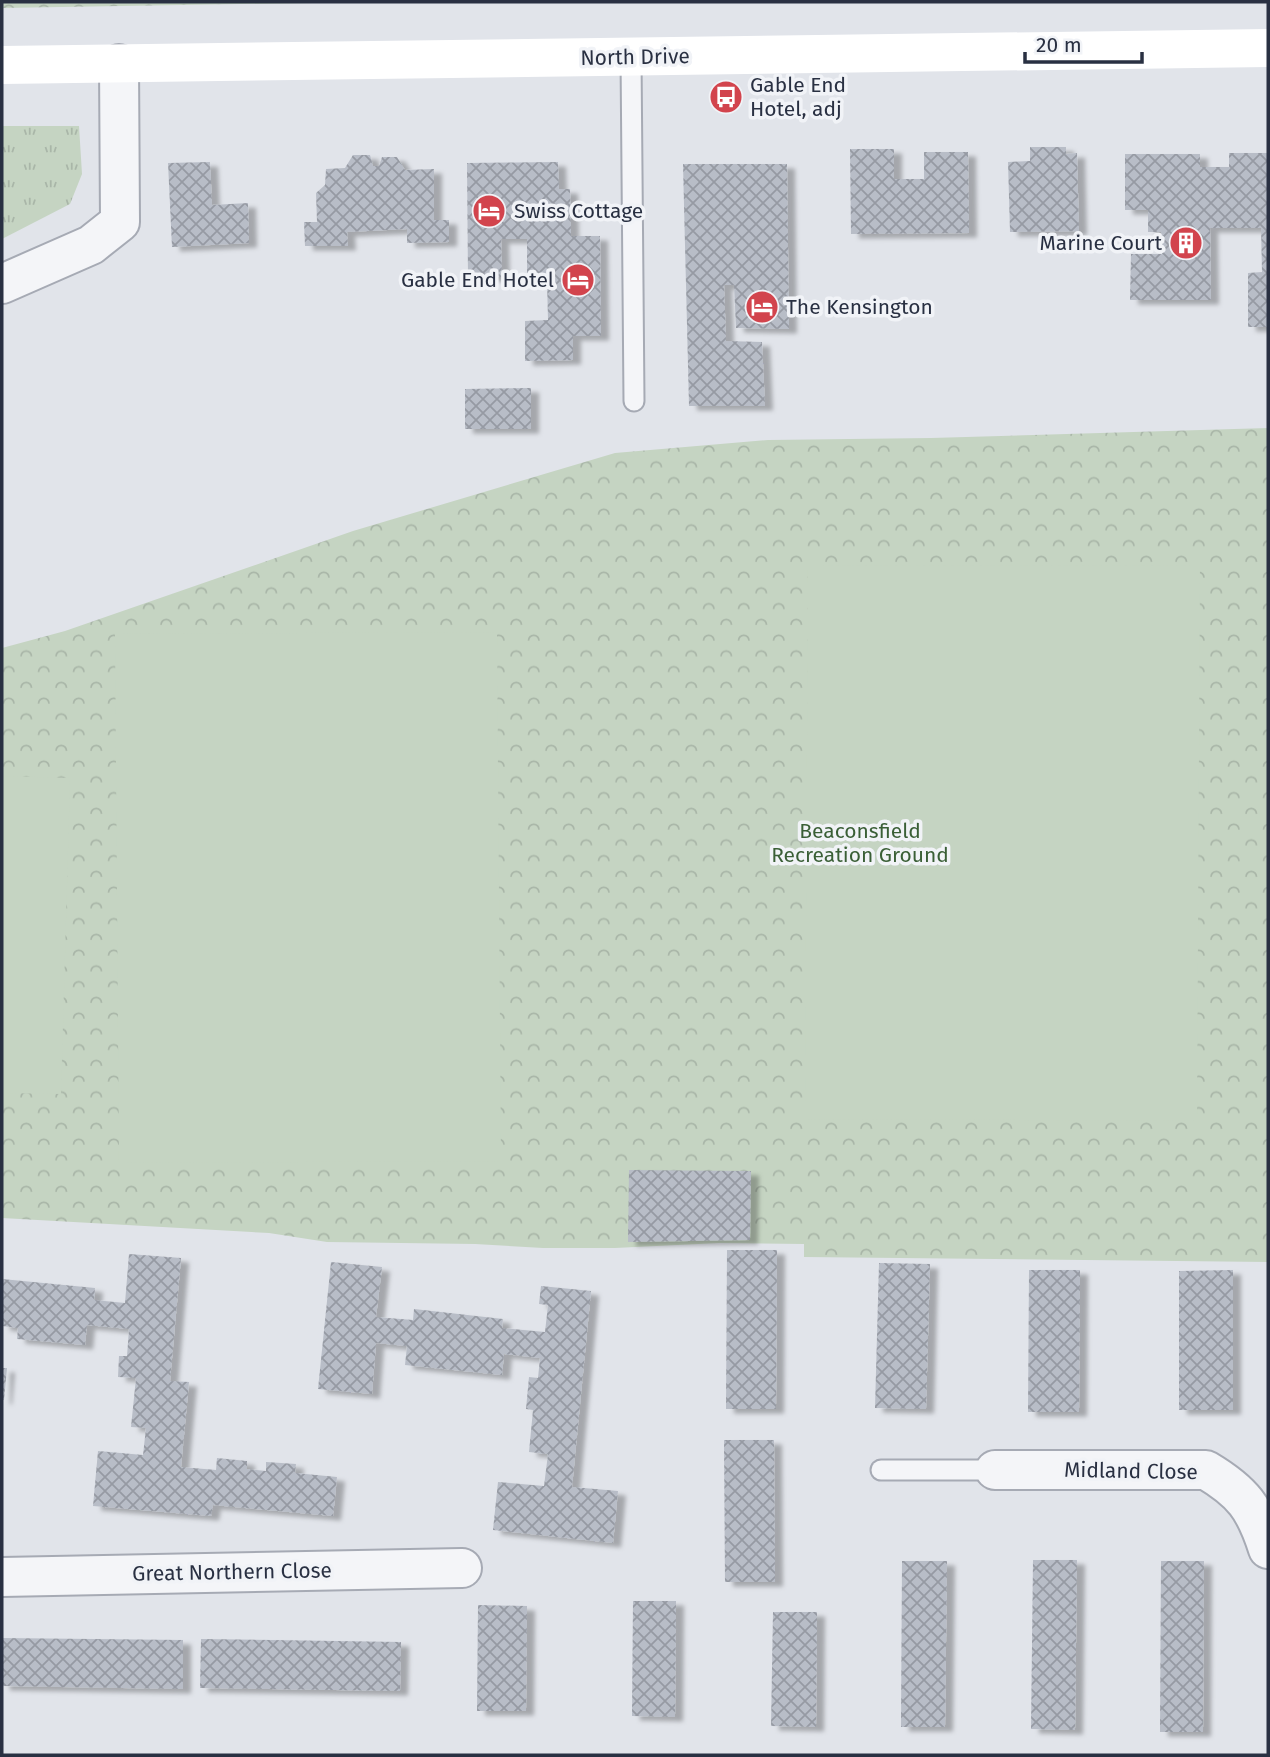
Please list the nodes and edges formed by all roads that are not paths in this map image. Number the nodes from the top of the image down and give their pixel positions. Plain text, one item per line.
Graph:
1 (1268, 48) edge
2 (631, 57) junction
3 (119, 64) junction
4 (2, 65) edge
5 (2, 284) edge
6 (634, 401) dead end
7 (881, 1470) dead end
8 (995, 1470) joint
9 (1268, 1549) edge
10 (462, 1568) dead end
11 (2, 1577) edge

1 - 2 street, North Drive
2 - 3 street, North Drive
2 - 6 lane
3 - 4 street, North Drive
3 - 5 street
7 - 8 lane
8 - 9 street, Midland Close
10 - 11 street, Great Northern Close

